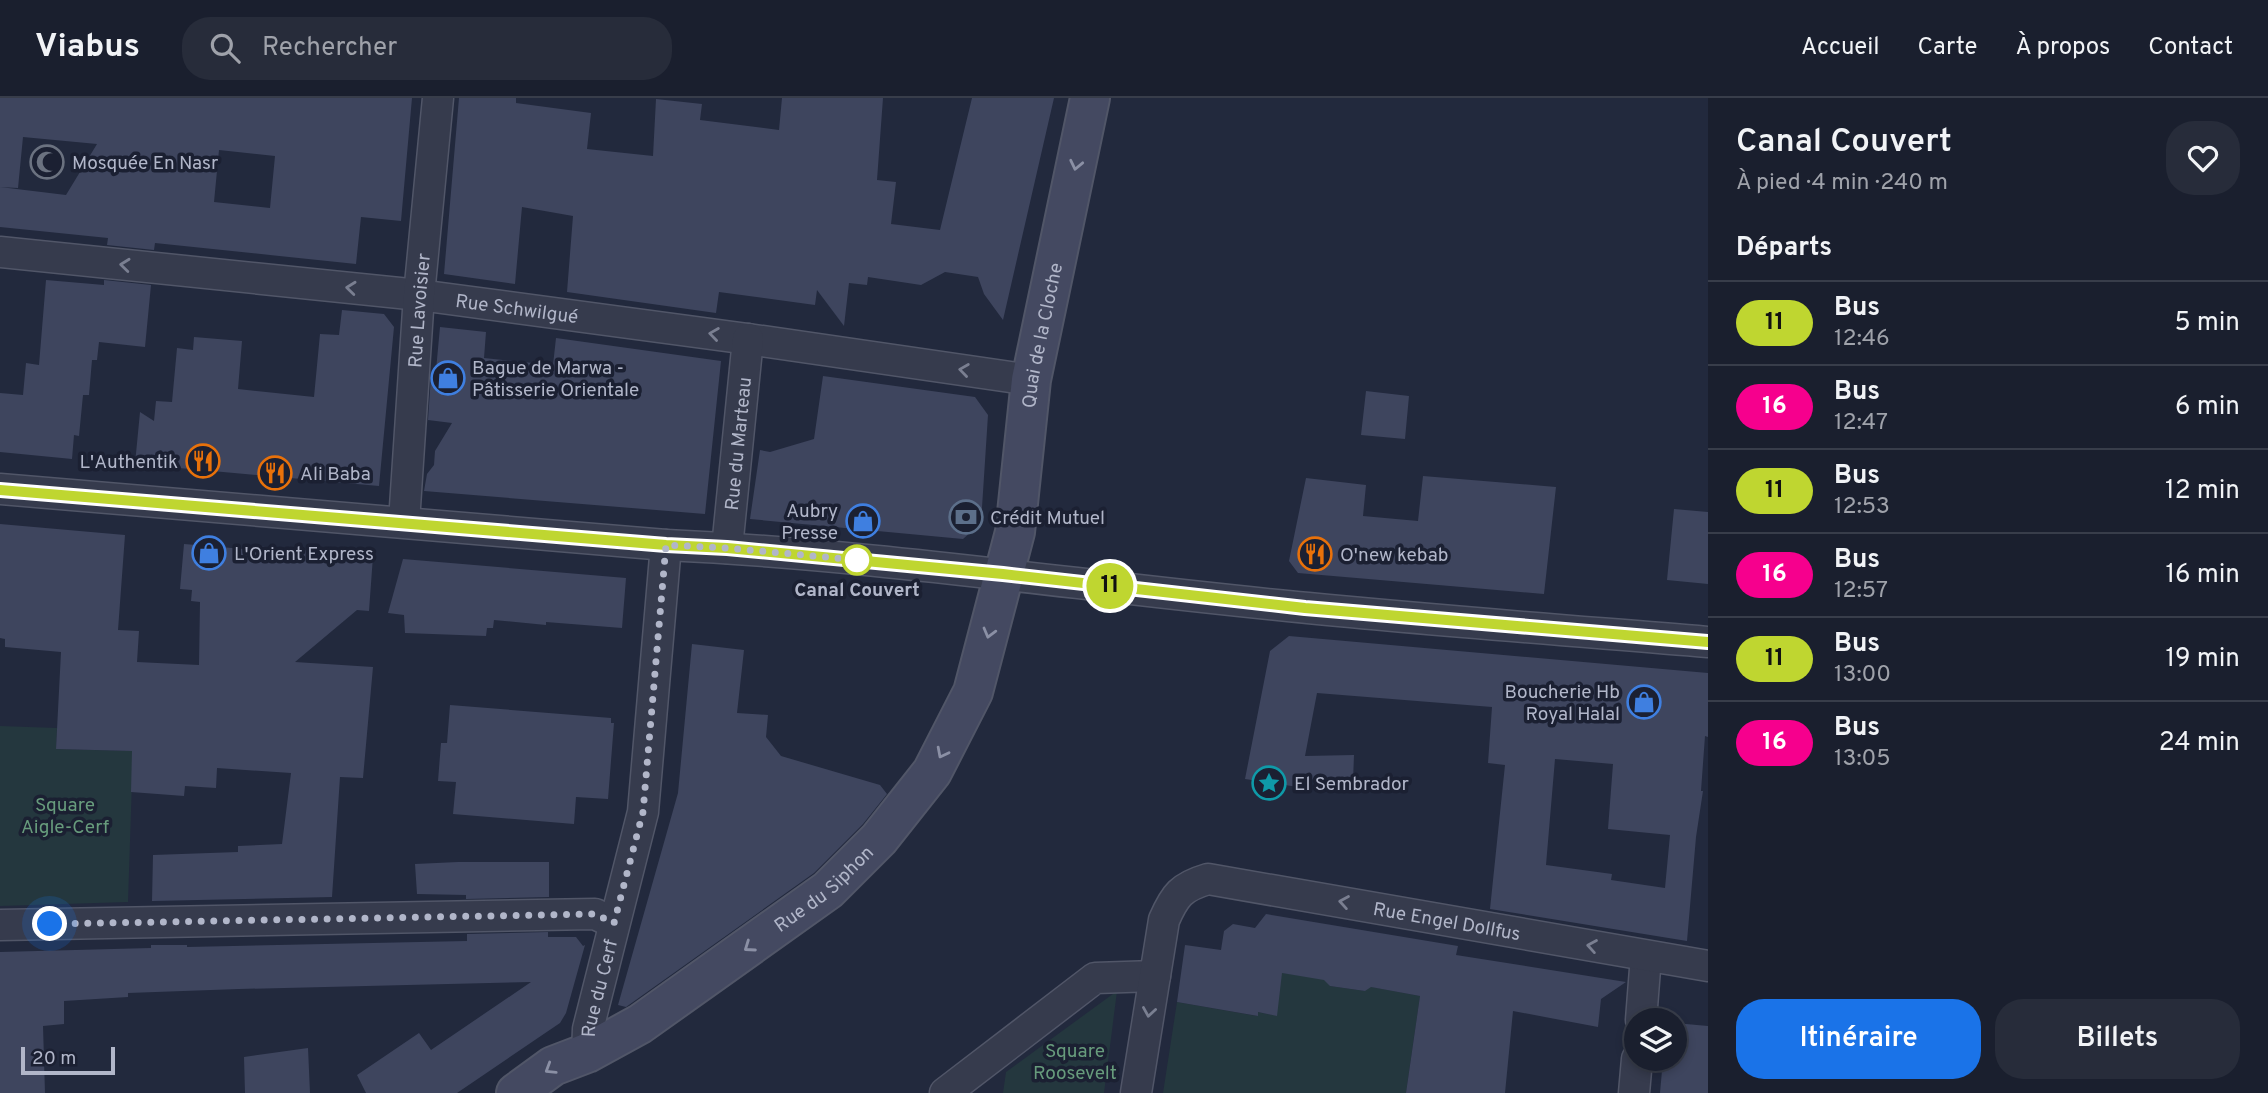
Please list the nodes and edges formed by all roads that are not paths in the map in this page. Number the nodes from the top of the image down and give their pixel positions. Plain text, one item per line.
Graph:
1 (438, 98) edge
2 (1090, 98) edge
3 (0, 252) edge
4 (419, 295) junction
5 (748, 339) junction
6 (1031, 380) junction
7 (0, 489) edge
8 (404, 522) junction
9 (666, 545) junction
10 (727, 548) junction
11 (1019, 576) junction
12 (1708, 642) edge
13 (614, 923) junction
14 (0, 925) edge
15 (1646, 956) junction
16 (1708, 966) edge
17 (1155, 976) junction
18 (1641, 1008) edge
19 (587, 1053) junction
20 (1636, 1071) edge
21 (516, 1093) edge
22 (945, 1093) edge
23 (1136, 1093) edge
24 (1634, 1093) edge

1 - 4 street, Rue Lavoisier
2 -> 6 street, Quai de la Cloche
4 -> 3 street, Rue Schwilgué
5 -> 4 street, Rue Schwilgué
4 - 8 street, Rue Lavoisier
6 -> 5 street, Rue Schwilgué
5 - 10 street, Rue du Marteau
6 - 11 street, Quai de la Cloche
7 - 8 street
8 - 9 street
9 - 10 street
9 - 13 street, Rue du Cerf
10 - 11 street
11 - 12 street
11 -> 19 street, Rue du Siphon
13 - 14 street, Rue du Cerf
13 - 19 street, Rue du Cerf
15 - 16 street, Rue Engel Dollfus
15 -> 17 street, Rue Engel Dollfus
15 - 18 street
17 - 22 street
17 -> 23 street
19 -> 21 street, Rue du Siphon
20 - 24 street

